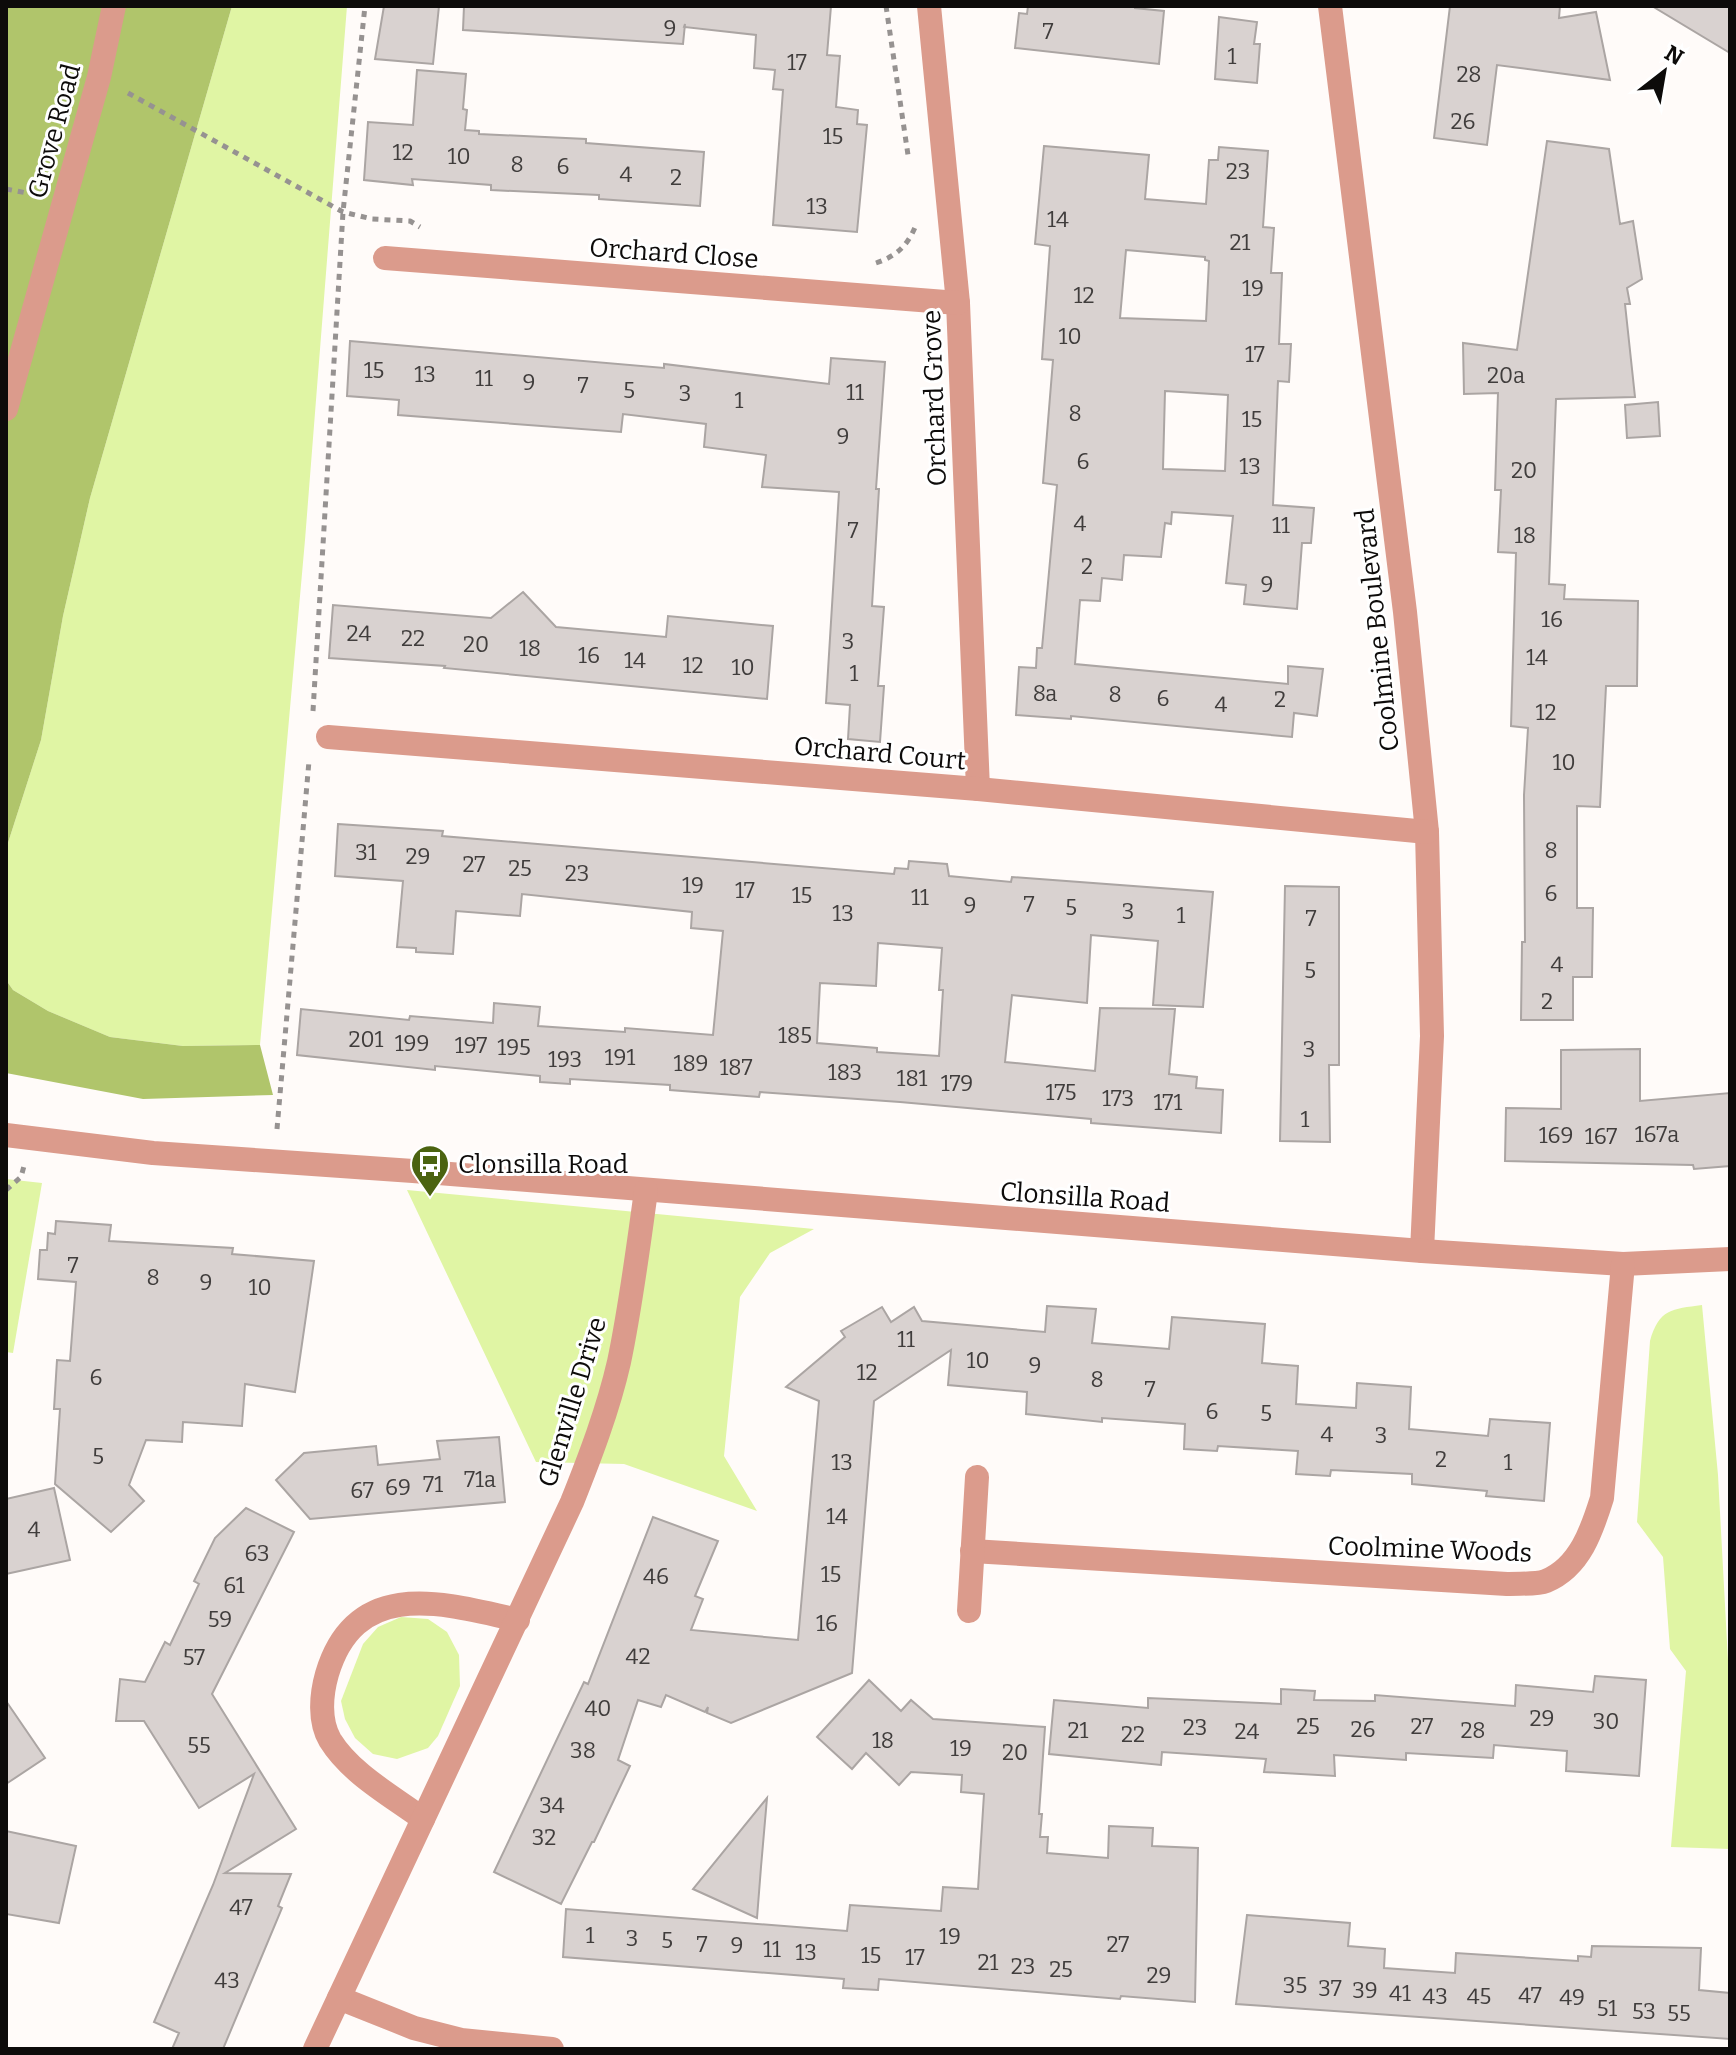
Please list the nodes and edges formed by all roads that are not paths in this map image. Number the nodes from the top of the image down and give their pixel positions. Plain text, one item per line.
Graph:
1 (114, 6) edge
2 (929, 6) edge
3 (1330, 6) edge
4 (385, 258) dead end
5 (958, 303) junction
6 (6, 409) edge
7 (317, 736) road end
8 (978, 789) junction
9 (1427, 832) junction
10 (6, 1135) edge
11 (646, 1191) junction
12 (1422, 1251) junction
13 (1730, 1259) edge
14 (1623, 1264) junction
15 (977, 1477) dead end
16 (972, 1551) junction
17 (969, 1611) dead end
18 (518, 1620) junction
19 (423, 1819) junction
20 (339, 1998) junction
21 (315, 2049) edge
22 (552, 2049) edge

1 - 6 street, Grove Road
2 - 5 street, Orchard Grove
3 - 9 street, Coolmine Boulevard
4 - 5 street, Orchard Close
5 - 8 street, Orchard Grove
7 - 8 street, Orchard Court
8 - 9 street, Orchard Court
9 - 12 street, Coolmine Boulevard
10 - 11 street, Clonsilla Road
11 - 12 street, Clonsilla Road
11 - 18 street, Glenville Drive
12 - 14 street, Clonsilla Road
13 - 14 street, Clonsilla Road
14 - 16 street, Coolmine Woods
15 - 16 street
16 - 17 street
18 - 19 street, Glenville Drive
18 - 19 street
19 - 20 street, Glenville Drive
20 - 21 street, Glenville Drive
20 - 22 street

